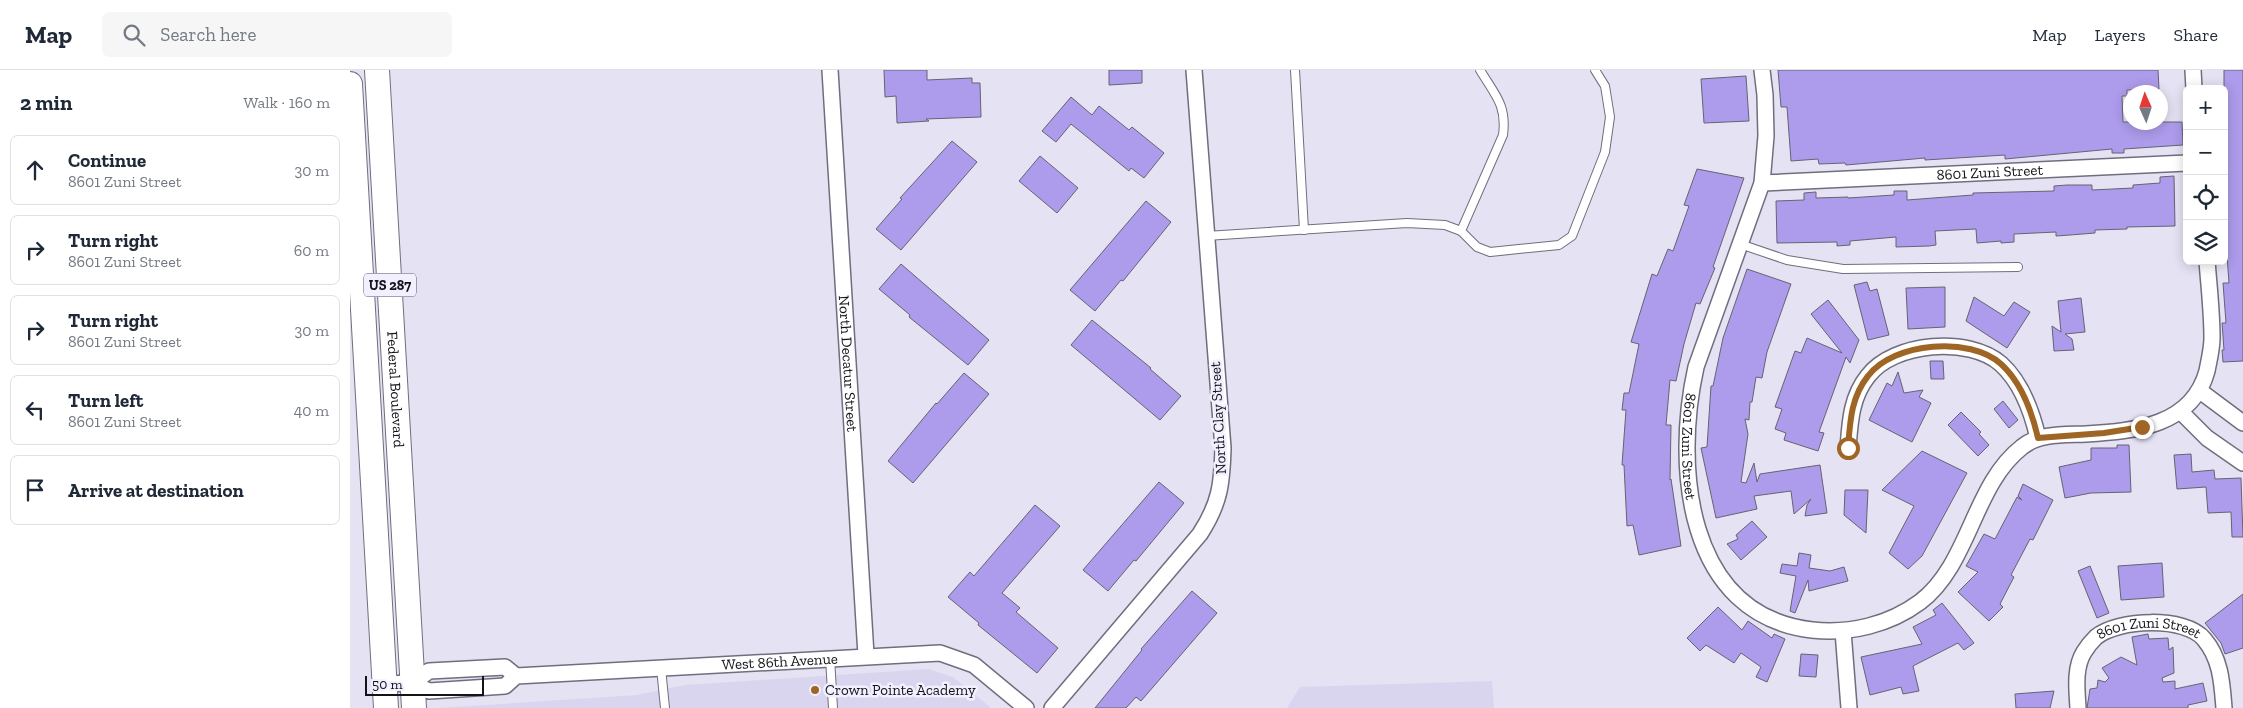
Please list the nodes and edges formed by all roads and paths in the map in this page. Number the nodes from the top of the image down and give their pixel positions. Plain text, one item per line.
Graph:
1 (377, 70) edge
2 (830, 70) edge
3 (1194, 70) edge
4 (1295, 70) edge
5 (1480, 70) edge
6 (1595, 70) edge
7 (1762, 70) edge
8 (2193, 70) edge
9 (350, 84) edge
10 (2194, 85) edge
11 (2183, 163) edge
12 (1762, 183) junction
13 (1304, 230) junction
14 (1461, 231) junction
15 (1206, 236) junction
16 (1740, 244) junction
17 (2207, 265) edge
18 (2018, 267) dead end
19 (2200, 391) junction
20 (2181, 412) junction
21 (2243, 423) edge
22 (2038, 438) junction
23 (1848, 448) dead end
24 (2243, 463) edge
25 (1843, 631) junction
26 (866, 656) junction
27 (830, 658) junction
28 (661, 668) junction
29 (412, 683) junction
30 (384, 684) junction
31 (386, 708) edge
32 (414, 708) edge
33 (665, 708) edge
34 (833, 708) edge
35 (1026, 708) edge
36 (1052, 708) edge
37 (1849, 708) edge
38 (2078, 708) edge
39 (2224, 708) edge

1 - 29 main road, Federal Boulevard / US 287
2 - 26 street, North Decatur Street
3 - 15 street, North Clay Street
4 - 13 lane
5 - 14 lane
6 - 14 lane
7 - 12 street, 8601 Zuni Street
8 - 10 street
9 - 30 main road, Federal Boulevard / US 287
11 - 12 street, 8601 Zuni Street
12 - 16 street, 8601 Zuni Street
13 - 14 lane
13 - 15 lane
15 - 36 street, North Clay Street
16 - 18 lane
16 - 25 street, 8601 Zuni Street
17 - 19 street, 8601 Zuni Street
19 - 20 street, 8601 Zuni Street
19 - 21 street
20 - 22 street, 8601 Zuni Street
20 - 24 street
22 - 23 street
22 - 25 street, 8601 Zuni Street
25 - 37 street
26 - 27 street, West 86th Avenue
26 - 35 street, West 86th Avenue
27 - 28 street, West 86th Avenue
27 - 34 lane
28 - 29 street, West 86th Avenue
28 - 33 lane
29 - 30 street, West 86th Avenue
29 - 32 main road, Federal Boulevard / US 287
30 - 31 main road, Federal Boulevard / US 287
38 - 39 street, 8601 Zuni Street

